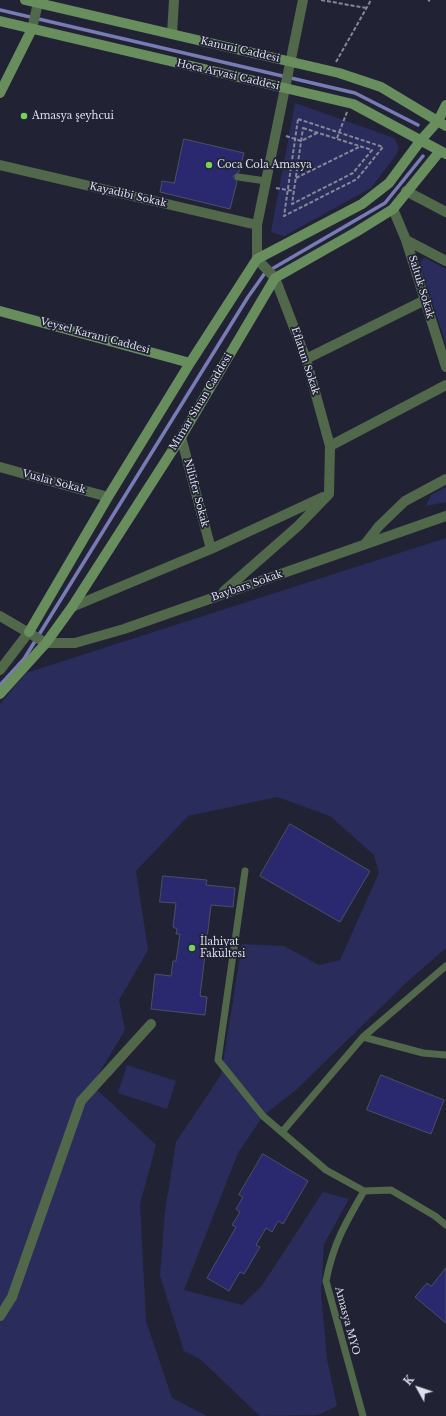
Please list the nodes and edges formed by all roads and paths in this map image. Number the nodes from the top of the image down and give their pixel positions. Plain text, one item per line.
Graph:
1 (25, 0) edge
2 (174, 0) edge
3 (303, 0) edge
4 (321, 0) edge
5 (371, 0) edge
6 (38, 2) edge
7 (366, 8) junction
8 (0, 21) edge
9 (32, 29) junction
10 (172, 34) junction
11 (290, 62) junction
12 (330, 71) junction
13 (285, 88) junction
14 (0, 93) edge
15 (350, 104) junction
16 (446, 106) edge
17 (442, 123) edge
18 (318, 132) junction
19 (339, 132) junction
20 (276, 133) junction
21 (337, 138) junction
22 (295, 139) junction
23 (421, 140) junction
24 (301, 141) junction
25 (361, 146) junction
26 (443, 152) edge
27 (0, 165) edge
28 (238, 177) dead end
29 (296, 178) junction
30 (265, 184) junction
31 (288, 190) junction
32 (294, 191) junction
33 (406, 191) junction
34 (393, 208) junction
35 (446, 212) edge
36 (257, 225) junction
37 (406, 240) junction
38 (257, 258) junction
39 (446, 262) edge
40 (275, 278) junction
41 (425, 300) junction
42 (0, 310) edge
43 (306, 359) junction
44 (190, 363) junction
45 (446, 367) edge
46 (446, 385) edge
47 (181, 436) junction
48 (330, 446) junction
49 (0, 468) edge
50 (446, 479) edge
51 (329, 494) junction
52 (108, 497) junction
53 (446, 516) edge
54 (365, 544) junction
55 (211, 549) junction
56 (219, 596) junction
57 (72, 607) junction
58 (0, 616) edge
59 (29, 632) junction
60 (46, 643) junction
61 (0, 670) edge
62 (0, 694) edge
63 (245, 871) dead end
64 (446, 966) edge
65 (151, 1024) dead end
66 (363, 1037) junction
67 (446, 1055) edge
68 (282, 1132) junction
69 (364, 1191) junction
70 (446, 1226) edge
71 (0, 1316) edge
72 (363, 1416) edge

1 - 6 street, Kanuni Caddesi
2 - 10 street
3 - 11 street
4 - 7 path
5 - 7 path
6 - 9 street
6 - 10 street, Kanuni Caddesi
7 - 12 path
8 - 9 street, Hoca Arvasi Caddesi
9 - 13 street, Hoca Arvasi Caddesi
9 - 14 street
10 - 11 street, Kanuni Caddesi
11 - 12 street, Kanuni Caddesi
11 - 13 street
12 - 17 street, Kanuni Caddesi
13 - 15 street, Hoca Arvasi Caddesi
13 - 20 street
15 - 19 path
15 - 23 street, Hoca Arvasi Caddesi
16 - 17 street
17 - 23 street
18 - 21 path
18 - 24 path
18 - 24 path
19 - 21 path
19 - 22 path
19 - 31 path
20 - 22 path
20 - 30 street
21 - 25 path
22 - 24 path
22 - 31 path
23 - 26 street, Hoca Arvasi Caddesi
23 - 38 street
24 - 29 path
25 - 29 path
25 - 32 path
26 - 33 street, Mimar Sinan Caddesi
27 - 36 street, Kayadibi Sokak
28 - 30 lane
29 - 32 path
30 - 31 path
30 - 36 street
31 - 32 path
33 - 34 street, Mimar Sinan Caddesi
33 - 35 street
34 - 37 street, Saltuk Sokak
34 - 40 street, Mimar Sinan Caddesi
36 - 38 street
37 - 39 street
37 - 41 street, Saltuk Sokak
38 - 40 street
38 - 44 street
40 - 43 street, Eflatun Sokak
40 - 47 street, Mimar Sinan Caddesi
41 - 43 street
41 - 45 street, Saltuk Sokak
42 - 44 street, Veysel Karani Caddesi
43 - 48 street, Eflatun Sokak
44 - 52 street
46 - 48 street
47 - 55 street, Nilüfer Sokak
47 - 57 street, Mimar Sinan Caddesi
48 - 51 street, Eflatun Sokak
49 - 52 street, Vuslat Sokak
50 - 54 street
51 - 55 street
51 - 56 street
52 - 59 street
53 - 54 street, Baybars Sokak
54 - 56 street, Baybars Sokak
55 - 57 street
56 - 60 street, Baybars Sokak
57 - 60 street, Mimar Sinan Caddesi
58 - 59 street
59 - 60 street
59 - 61 street
60 - 62 street, Mimar Sinan Caddesi
63 - 68 lane
64 - 66 lane
65 - 71 street
66 - 67 lane
66 - 68 lane
68 - 69 lane
69 - 70 lane
69 - 72 lane, Amasya MYO

